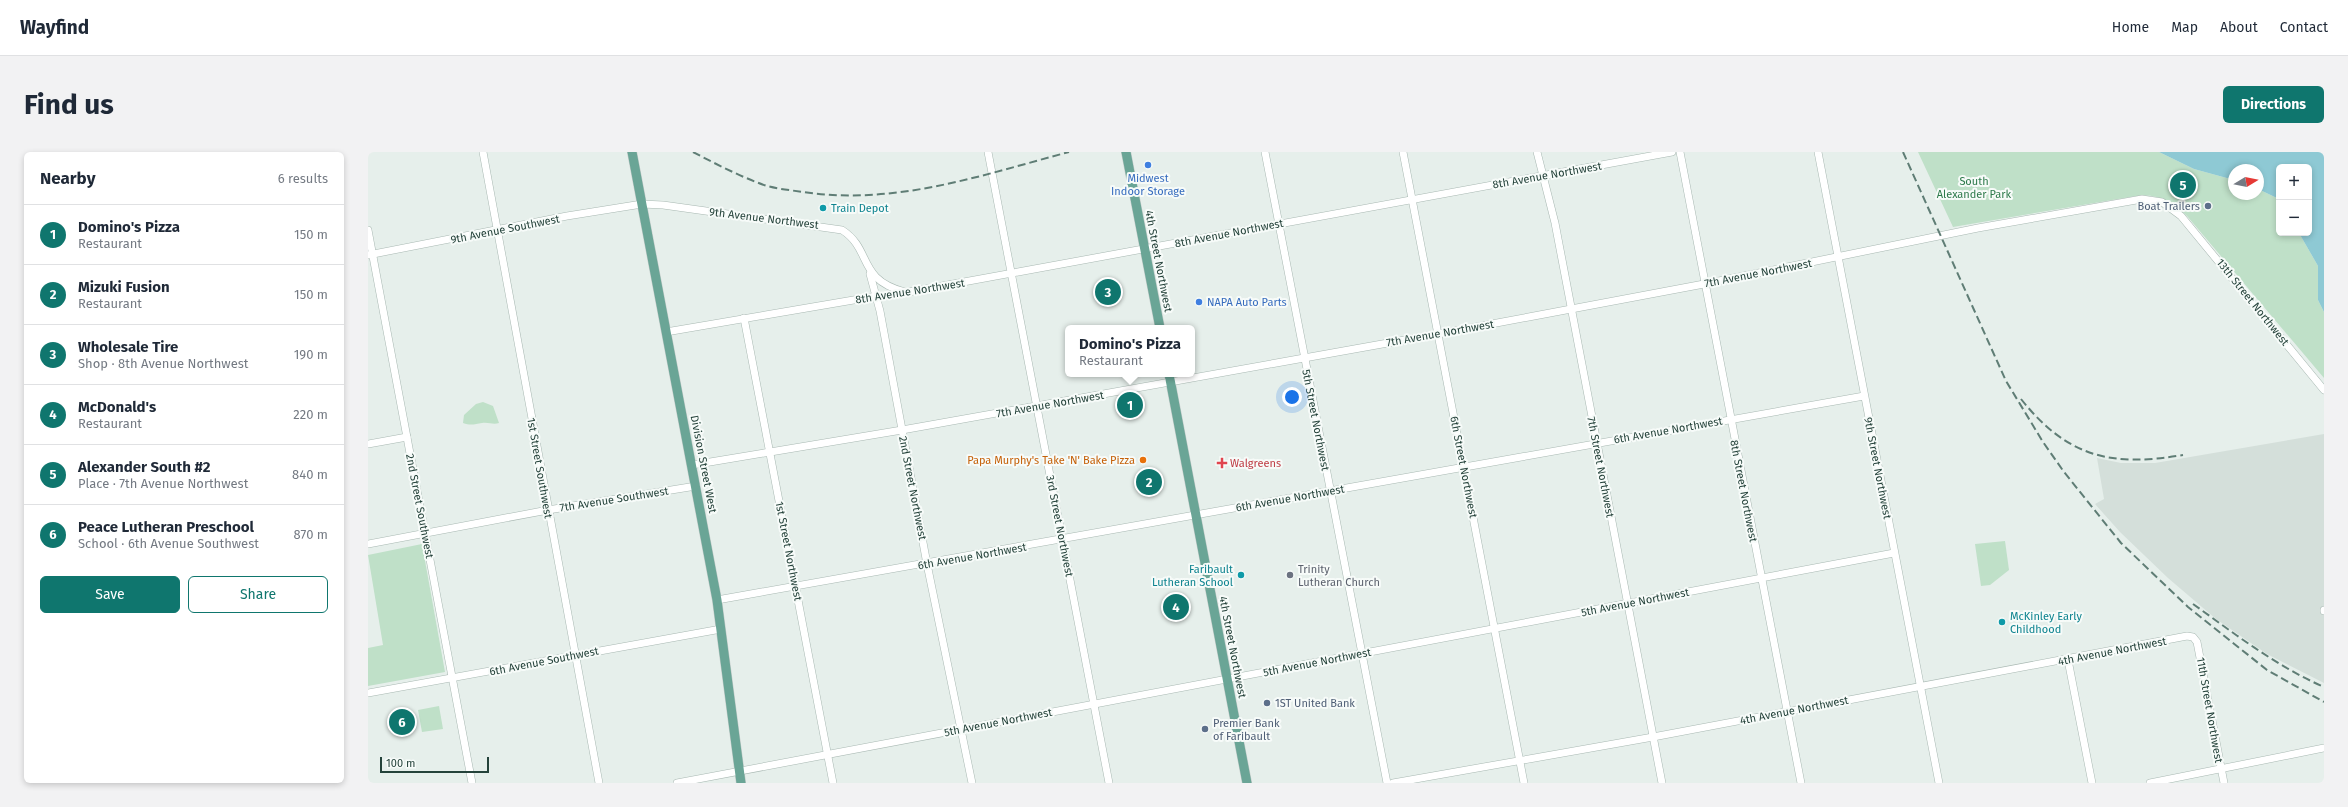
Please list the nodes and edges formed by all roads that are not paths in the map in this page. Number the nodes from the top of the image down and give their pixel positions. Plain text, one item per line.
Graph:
1 (483, 152) edge
2 (632, 152) edge
3 (988, 152) edge
4 (1126, 152) edge
5 (1265, 152) edge
6 (1403, 152) edge
7 (1537, 152) edge
8 (1672, 152) edge
9 (1680, 152) edge
10 (1818, 152) edge
11 (1543, 175) junction
12 (1413, 199) junction
13 (642, 204) junction
14 (2181, 216) joint
15 (1278, 224) junction
16 (368, 230) edge
17 (496, 231) junction
18 (1145, 249) junction
19 (370, 254) edge
20 (1837, 257) junction
21 (866, 264) junction
22 (1012, 273) junction
23 (1704, 284) junction
24 (907, 292) junction
25 (877, 296) junction
26 (1571, 309) junction
27 (744, 318) junction
28 (1159, 325) edge
29 (666, 332) junction
30 (1438, 334) junction
31 (1304, 358) junction
32 (1195, 374) edge
33 (1170, 378) edge
34 (2324, 390) edge
35 (1864, 396) junction
36 (1037, 406) junction
37 (1730, 419) junction
38 (902, 430) junction
39 (407, 437) junction
40 (1596, 443) junction
41 (368, 444) edge
42 (769, 452) junction
43 (692, 465) junction
44 (1464, 466) junction
45 (696, 486) junction
46 (1330, 491) junction
47 (548, 510) junction
48 (1196, 515) junction
49 (425, 534) junction
50 (1063, 539) junction
51 (368, 544) edge
52 (1894, 553) junction
53 (928, 564) junction
54 (1761, 578) junction
55 (796, 585) junction
56 (717, 600) junction
57 (1627, 604) junction
58 (1494, 628) junction
59 (721, 629) junction
60 (2194, 637) joint
61 (1361, 653) junction
62 (575, 655) junction
63 (2068, 660) junction
64 (1227, 678) junction
65 (451, 679) junction
66 (1920, 687) junction
67 (368, 693) edge
68 (1094, 704) junction
69 (1787, 712) junction
70 (962, 729) junction
71 (1653, 737) junction
72 (2324, 748) edge
73 (828, 755) junction
74 (1520, 760) junction
75 (2221, 770) junction
76 (739, 771) junction
77 (472, 783) edge
78 (599, 783) edge
79 (677, 783) edge
80 (740, 783) edge
81 (833, 783) edge
82 (972, 783) edge
83 (1109, 783) edge
84 (1247, 783) edge
85 (1387, 783) edge
86 (1393, 783) edge
87 (1524, 783) edge
88 (1662, 783) edge
89 (1801, 783) edge
90 (1939, 783) edge
91 (2092, 783) edge
92 (2150, 783) edge
93 (2224, 783) edge

1 - 17 street, 1st Street Southwest
2 - 13 main road, Division Street West
3 - 22 street, 3rd Street Northwest
4 - 18 main road, 4th Street Northwest
5 - 15 street, 5th Street Northwest
6 - 12 street, 6th Street Northwest
7 - 11 street, 7th Street Northwest
8 - 11 street, 8th Avenue Northwest
9 - 23 street, 8th Street Northwest
10 - 20 street, 9th Street Northwest
11 - 12 street, 8th Avenue Northwest
11 - 26 street, 7th Street Northwest
12 - 15 street, 8th Avenue Northwest
12 - 30 street, 6th Street Northwest
13 - 17 street, 9th Avenue Southwest
13 - 21 street, 9th Avenue Northwest
13 - 29 main road, Division Street West
14 - 20 street, 7th Avenue Northwest
14 - 34 street, 13th Street Northwest
15 - 18 street, 8th Avenue Northwest
15 - 31 street, 5th Street Northwest
16 - 19 street, 2nd Street Southwest
17 - 19 street, 9th Avenue Southwest
17 - 47 street, 1st Street Southwest
18 - 22 street, 8th Avenue Northwest
18 - 28 main road, 4th Street Northwest
19 - 39 street, 2nd Street Southwest
20 - 23 street, 7th Avenue Northwest
20 - 35 street, 9th Street Northwest
21 - 24 street
21 - 25 street, 2nd Street Northwest
22 - 24 street, 8th Avenue Northwest
22 - 36 street, 3rd Street Northwest
23 - 26 street, 7th Avenue Northwest
23 - 37 street, 8th Street Northwest
24 - 25 street, 8th Avenue Northwest
25 - 27 street, 8th Avenue Northwest
25 - 38 street, 2nd Street Northwest
26 - 30 street, 7th Avenue Northwest
26 - 40 street, 7th Street Northwest
27 - 29 street, 8th Avenue Northwest
27 - 42 street, 1st Street Northwest
29 - 43 main road, Division Street West
30 - 31 street, 7th Avenue Northwest
30 - 44 street, 6th Street Northwest
31 - 32 street, 7th Avenue Northwest
31 - 46 street, 5th Street Northwest
33 - 36 street, 7th Avenue Northwest
33 - 48 main road, 4th Street Northwest
35 - 37 street, 6th Avenue Northwest
35 - 52 street, 9th Street Northwest
36 - 38 street, 7th Avenue Northwest
36 - 50 street, 3rd Street Northwest
37 - 40 street, 6th Avenue Northwest
37 - 54 street, 8th Street Northwest
38 - 42 street, 7th Avenue Northwest
38 - 53 street, 2nd Street Northwest
39 - 41 street
39 - 49 street, 2nd Street Southwest
40 - 44 street, 6th Avenue Northwest
40 - 57 street, 7th Street Northwest
42 - 43 street, 7th Avenue Northwest
42 - 55 street, 1st Street Northwest
43 - 45 main road, Division Street West
44 - 46 street, 6th Avenue Northwest
44 - 58 street, 6th Street Northwest
45 - 47 street, 7th Avenue Southwest
45 - 56 main road, Division Street West
46 - 48 street, 6th Avenue Northwest
46 - 61 street, 5th Street Northwest
47 - 49 street, 7th Avenue Southwest
47 - 62 street, 1st Street Southwest
48 - 50 street, 6th Avenue Northwest
48 - 64 main road, 4th Street Northwest
49 - 51 street, 7th Avenue Southwest
49 - 65 street, 2nd Street Southwest
50 - 53 street, 6th Avenue Northwest
50 - 68 street, 3rd Street Northwest
52 - 54 street, 5th Avenue Northwest
52 - 66 street, 9th Street Northwest
53 - 55 street, 6th Avenue Northwest
53 - 70 street, 2nd Street Northwest
54 - 57 street, 5th Avenue Northwest
54 - 69 street, 8th Street Northwest
55 - 56 street, 6th Avenue Northwest
55 - 73 street, 1st Street Northwest
56 - 59 main road, Division Street West
57 - 58 street, 5th Avenue Northwest
57 - 71 street, 7th Street Northwest
58 - 61 street, 5th Avenue Northwest
58 - 74 street, 6th Street Northwest
59 - 62 street, 6th Avenue Southwest
59 - 76 main road, Division Street West
60 - 63 street, 4th Avenue Northwest
60 - 75 street, 11th Street Northwest
61 - 64 street, 5th Avenue Northwest
61 - 85 street, 5th Street Northwest
62 - 65 street, 6th Avenue Southwest
62 - 78 street, 1st Street Southwest
63 - 66 street, 4th Avenue Northwest
63 - 91 street
64 - 68 street, 5th Avenue Northwest
64 - 84 main road, 4th Street Northwest
65 - 67 street, 6th Avenue Southwest
65 - 77 street, 2nd Street Southwest
66 - 69 street, 4th Avenue Northwest
66 - 90 street, 9th Street Northwest
68 - 70 street, 5th Avenue Northwest
68 - 83 street, 3rd Street Northwest
69 - 71 street, 4th Avenue Northwest
69 - 89 street, 8th Street Northwest
70 - 73 street, 5th Avenue Northwest
70 - 82 street, 2nd Street Northwest
71 - 74 street, 4th Avenue Northwest
71 - 88 street, 7th Street Northwest
72 - 75 street
73 - 76 street, 5th Avenue Northwest
73 - 81 street, 1st Street Northwest
74 - 86 street, 4th Avenue Northwest
74 - 87 street, 6th Street Northwest
75 - 92 street
75 - 93 street, 11th Street Northwest
76 - 79 street, 5th Avenue Northwest
76 - 80 main road, Division Street West

